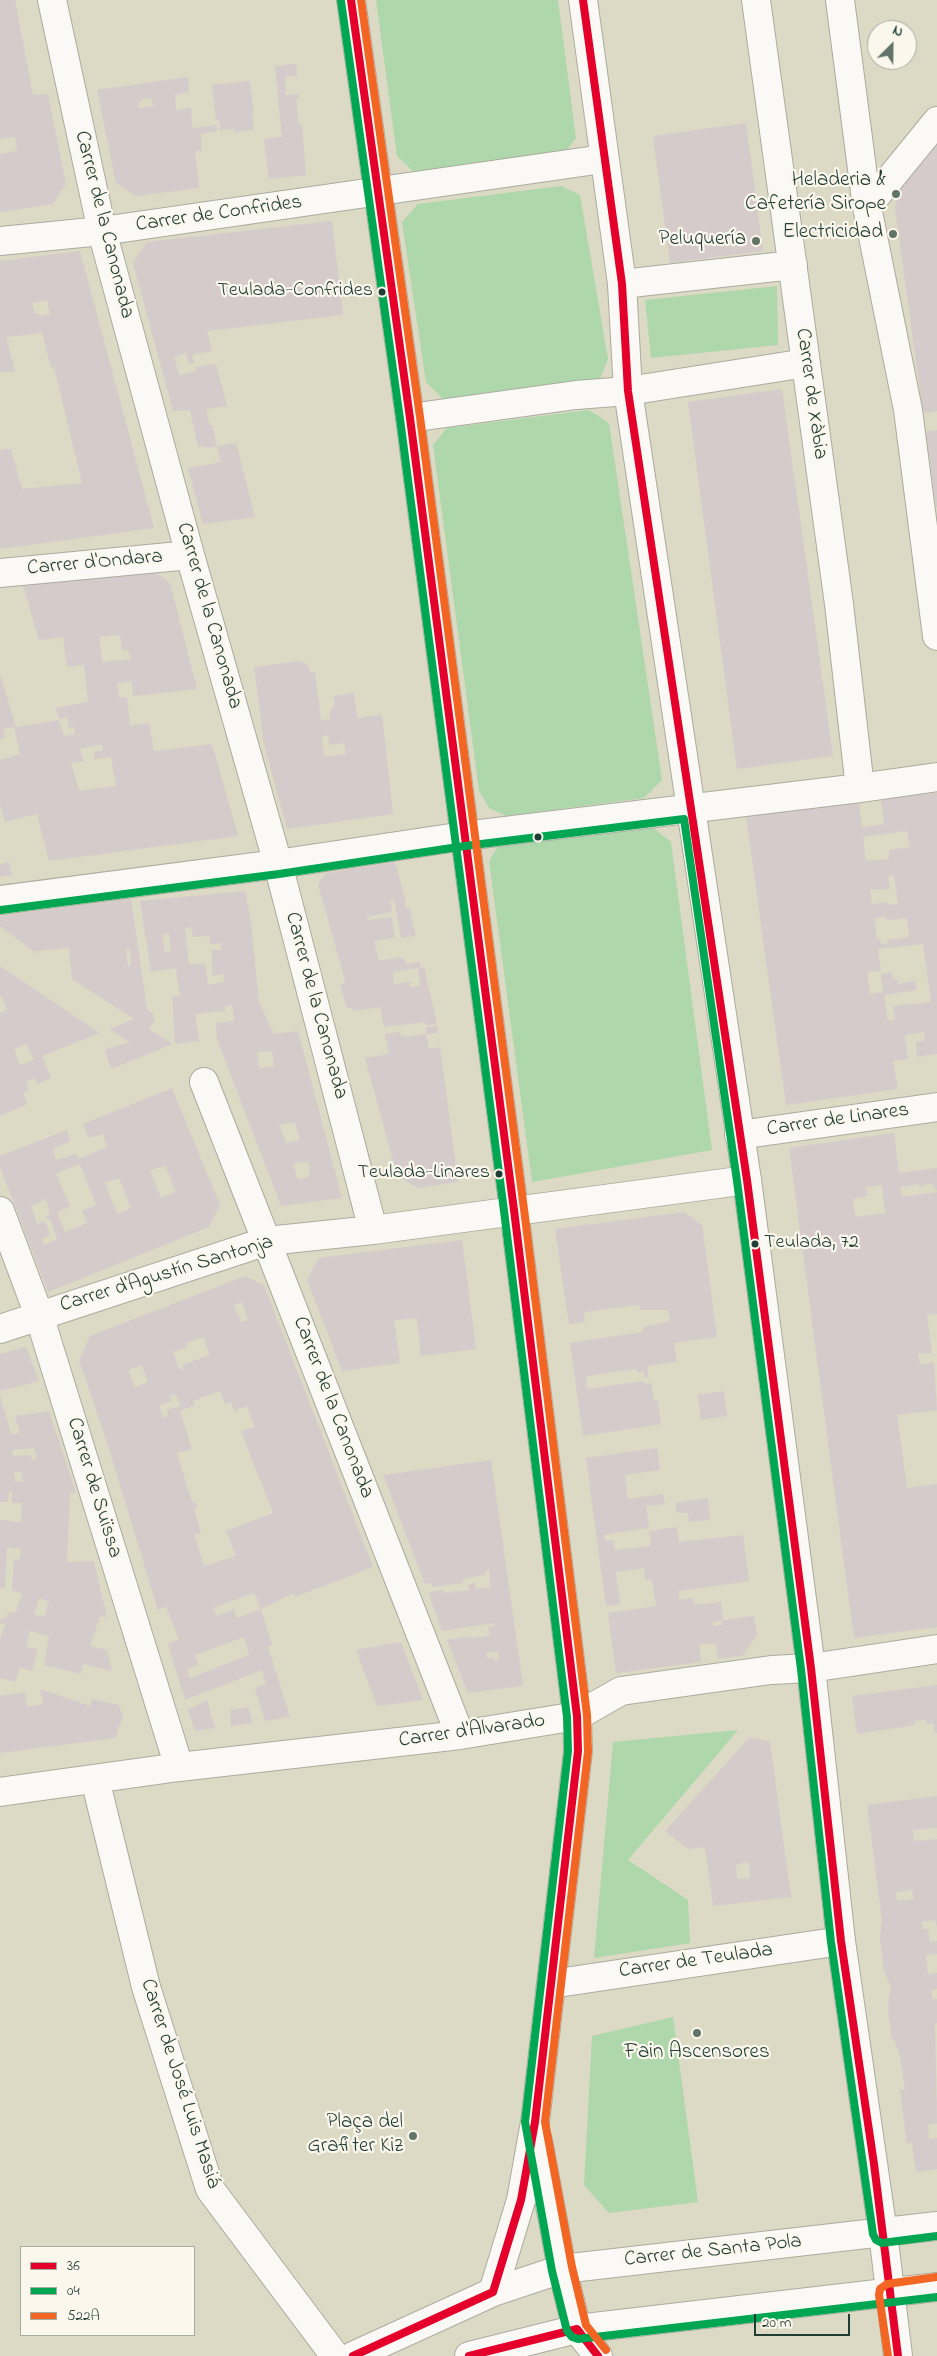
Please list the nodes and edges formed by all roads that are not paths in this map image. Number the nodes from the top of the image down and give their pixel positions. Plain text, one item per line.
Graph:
1 (52, 0) edge
2 (351, 0) edge
3 (583, 0) edge
4 (756, 0) edge
5 (840, 0) edge
6 (937, 121) edge
7 (603, 159) junction
8 (377, 192) junction
9 (867, 207) junction
10 (102, 231) junction
11 (0, 241) edge
12 (793, 265) junction
13 (622, 284) junction
14 (806, 363) junction
15 (628, 391) junction
16 (410, 418) junction
17 (190, 555) junction
18 (0, 573) edge
19 (937, 636) edge
20 (937, 777) edge
21 (860, 788) junction
22 (692, 808) junction
23 (464, 836) junction
24 (278, 864) junction
25 (0, 900) edge
26 (204, 1082) dead end
27 (937, 1106) edge
28 (739, 1135) junction
29 (748, 1180) junction
30 (514, 1210) junction
31 (0, 1211) edge
32 (373, 1230) junction
33 (267, 1241) junction
34 (40, 1315) junction
35 (0, 1329) edge
36 (937, 1649) edge
37 (811, 1668) junction
38 (578, 1716) junction
39 (460, 1736) junction
40 (179, 1767) junction
41 (95, 1779) junction
42 (0, 1792) edge
43 (841, 1941) junction
44 (551, 1984) junction
45 (535, 2122) junction
46 (937, 2226) edge
47 (882, 2233) junction
48 (562, 2269) junction
49 (937, 2287) edge
50 (493, 2292) junction
51 (889, 2294) junction
52 (577, 2329) junction
53 (335, 2356) edge
54 (353, 2356) edge
55 (469, 2356) edge
56 (598, 2356) edge
57 (898, 2356) edge

1 - 10 street, Carrer de la Canonada
2 - 8 street
3 - 7 street
4 - 12 street, Carrer de Xàbia
5 - 9 street
6 - 9 street
7 - 8 street, Carrer de Confrides
7 - 13 street
8 - 10 street, Carrer de Confrides
8 - 16 street
9 - 19 street
10 - 11 street, Carrer de Confrides
10 - 17 street, Carrer de la Canonada
12 - 13 street
12 - 14 street, Carrer de Xàbia
13 - 15 street
14 - 15 street
14 - 21 street, Carrer de Xàbia
15 - 16 street
15 - 22 street
16 - 23 street
17 - 18 street, Carrer d'Ondara
17 - 24 street, Carrer de la Canonada
20 - 21 street
21 - 22 street
22 - 23 street
22 - 28 street
23 - 24 street
23 - 30 street
24 - 25 street
24 - 32 street, Carrer de la Canonada
26 - 33 street, Carrer de la Canonada
27 - 28 street, Carrer de Linares
28 - 29 street
29 - 30 street, Carrer d'Agustín Santonja
29 - 37 street
30 - 32 street, Carrer d'Agustín Santonja
30 - 38 street
31 - 34 street, Carrer de Suïssa
32 - 33 street, Carrer d'Agustín Santonja
33 - 34 street, Carrer d'Agustín Santonja
33 - 39 street, Carrer de la Canonada
34 - 35 street, Carrer d'Agustín Santonja
34 - 40 street, Carrer de Suïssa
36 - 37 street, Carrer d'Alvarado
37 - 38 street, Carrer d'Alvarado
37 - 43 street
38 - 39 street, Carrer d'Alvarado
38 - 44 street
39 - 40 street, Carrer d'Alvarado
40 - 41 street, Carrer d'Alvarado
41 - 42 street, Carrer d'Alvarado
41 - 53 street, Carrer de José Luis Masiá
43 - 44 street, Carrer de Teulada
43 - 47 street
44 - 45 street
45 - 48 street
45 - 50 street
46 - 47 street, Carrer de Santa Pola
47 - 48 street, Carrer de Santa Pola
47 - 51 street
48 - 50 street, Carrer de Santa Pola
48 - 52 street
49 - 51 street
50 - 54 street, Carrer de Santa Pola
51 - 52 street
51 - 57 street
52 - 55 street
52 - 56 street

